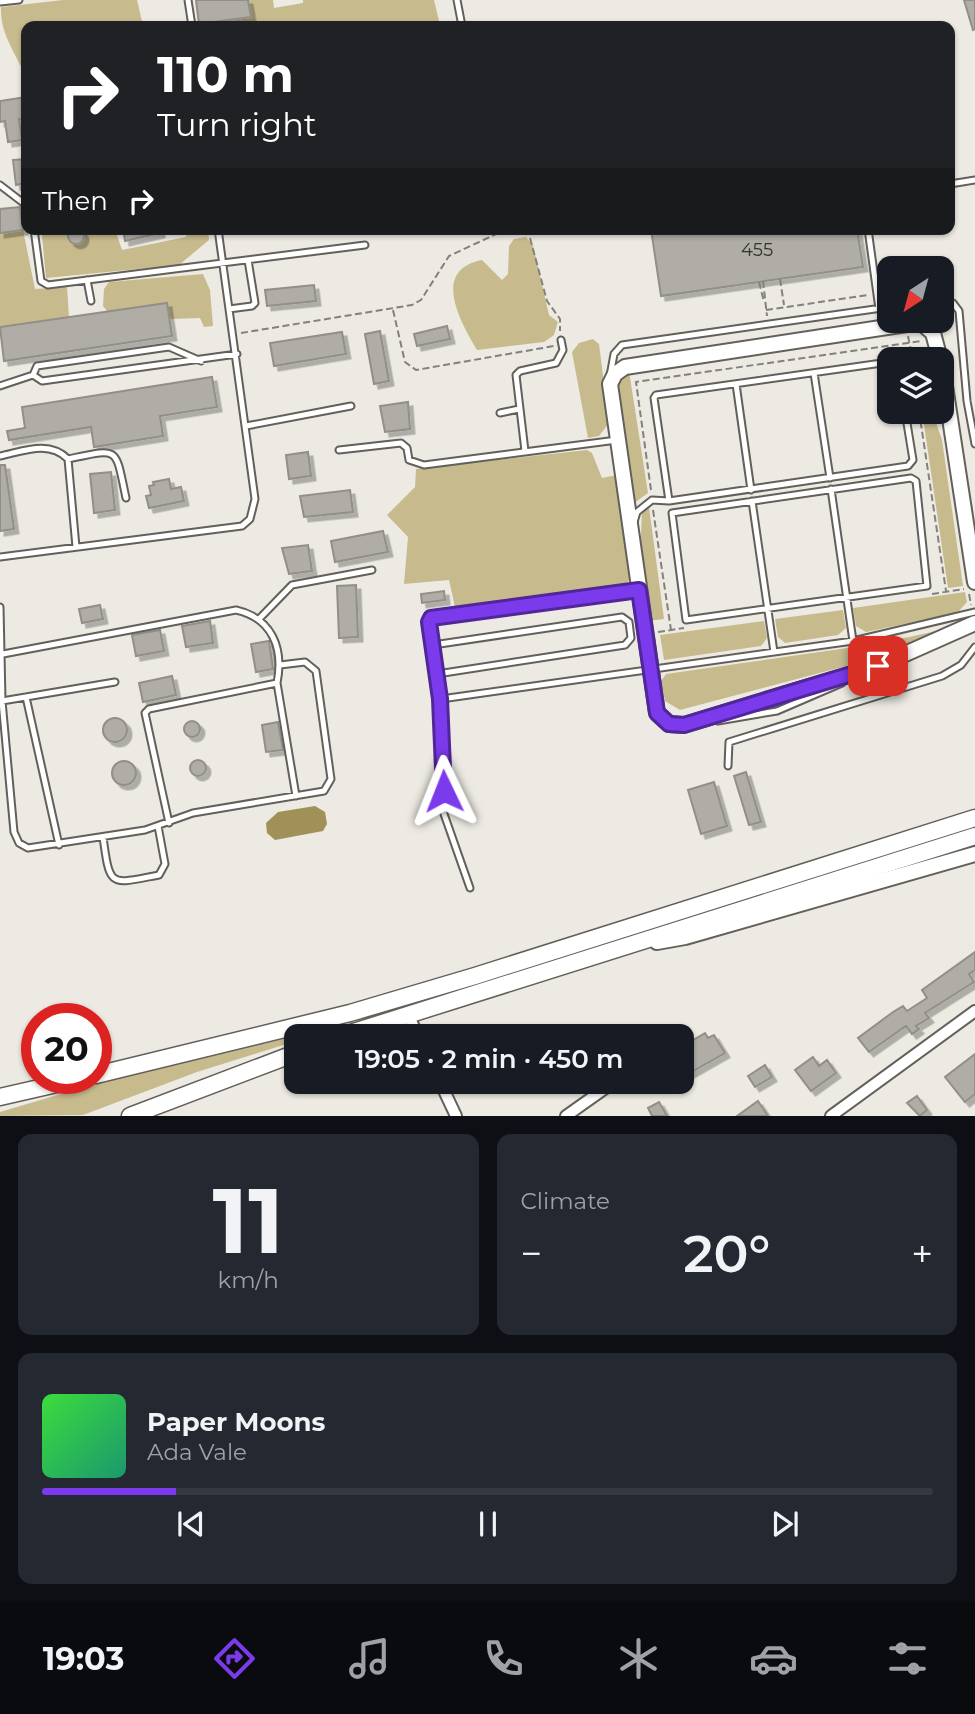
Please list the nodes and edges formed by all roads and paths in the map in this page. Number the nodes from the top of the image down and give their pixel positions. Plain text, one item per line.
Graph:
1 (19, 0) edge
2 (188, 0) edge
3 (457, 0) edge
4 (0, 2) edge
5 (191, 21) edge
6 (461, 21) edge
7 (975, 180) edge
8 (955, 183) edge
9 (0, 185) edge
10 (21, 199) edge
11 (35, 235) edge
12 (219, 235) edge
13 (494, 235) edge
14 (530, 235) edge
15 (869, 235) edge
16 (365, 245) dead end
17 (248, 260) junction
18 (222, 263) junction
19 (780, 279) dead end
20 (87, 280) junction
21 (761, 281) dead end
22 (877, 293) joint
23 (91, 301) dead end
24 (954, 304) edge
25 (784, 307) junction
26 (229, 309) junction
27 (877, 309) edge
28 (393, 310) junction
29 (877, 329) edge
30 (908, 333) edge
31 (233, 334) junction
32 (561, 340) junction
33 (922, 341) dead end
34 (909, 343) junction
35 (910, 347) edge
36 (237, 355) junction
37 (201, 361) junction
38 (877, 364) edge
39 (814, 373) junction
40 (33, 375) junction
41 (610, 384) junction
42 (736, 384) junction
43 (0, 386) edge
44 (351, 406) dead end
45 (519, 410) junction
46 (500, 413) dead end
47 (906, 424) edge
48 (921, 424) edge
49 (951, 424) edge
50 (246, 426) junction
51 (617, 440) junction
52 (975, 444) edge
53 (338, 450) dead end
54 (525, 451) junction
55 (0, 456) edge
56 (68, 459) junction
57 (830, 478) junction
58 (831, 489) junction
59 (751, 490) junction
60 (125, 498) dead end
61 (652, 500) junction
62 (669, 501) junction
63 (752, 501) junction
64 (632, 532) junction
65 (975, 535) edge
66 (76, 547) junction
67 (971, 552) junction
68 (0, 557) edge
69 (372, 570) dead end
70 (975, 582) edge
71 (639, 590) junction
72 (946, 592) dead end
73 (847, 598) junction
74 (0, 607) edge
75 (430, 608) dead end
76 (768, 609) junction
77 (975, 612) edge
78 (431, 618) junction
79 (259, 619) junction
80 (975, 623) edge
81 (671, 630) dead end
82 (853, 641) junction
83 (433, 645) junction
84 (975, 647) edge
85 (774, 652) junction
86 (3, 654) junction
87 (280, 665) junction
88 (651, 670) junction
89 (437, 674) junction
90 (115, 682) dead end
91 (277, 682) junction
92 (26, 697) junction
93 (440, 699) junction
94 (2, 701) junction
95 (728, 765) dead end
96 (296, 796) junction
97 (975, 818) edge
98 (169, 823) junction
99 (158, 826) junction
100 (975, 835) edge
101 (103, 837) junction
102 (59, 845) junction
103 (975, 854) edge
104 (470, 888) dead end
105 (600, 953) junction
106 (975, 1011) edge
107 (408, 1014) junction
108 (378, 1024) edge
109 (413, 1024) edge
110 (284, 1057) edge
111 (112, 1071) edge
112 (21, 1092) edge
113 (446, 1094) edge
114 (597, 1094) edge
115 (0, 1097) edge
116 (130, 1115) edge
117 (456, 1115) edge
118 (566, 1115) edge
119 (831, 1115) edge

1 - 4 lane
2 - 5 lane
3 - 6 lane
7 - 8 lane
9 - 10 lane
11 - 20 lane
12 - 18 lane
13 - 28 path
14 - 32 path
15 - 22 lane
16 - 17 lane
17 - 18 lane
17 - 26 lane
18 - 20 lane
18 - 26 lane
19 - 25 path
20 - 23 lane
21 - 25 path
22 - 25 path
24 - 52 lane
26 - 31 lane
27 - 41 lane
28 - 31 path
28 - 32 path
29 - 41 street
30 - 34 path
31 - 36 lane
32 - 45 lane
33 - 34 path
34 - 35 path
34 - 61 path
36 - 37 lane
36 - 50 lane
37 - 40 lane
37 - 40 lane
38 - 39 lane
39 - 42 lane
39 - 57 lane
40 - 43 lane
41 - 51 street
42 - 59 lane
42 - 62 lane
44 - 50 lane
45 - 46 lane
45 - 54 lane
47 - 57 lane
48 - 72 path
49 - 67 street
50 - 66 lane
51 - 54 lane
51 - 64 street
53 - 54 lane
55 - 56 lane
56 - 60 lane
56 - 66 lane
57 - 59 lane
58 - 63 lane
58 - 73 lane
58 - 73 lane
59 - 62 lane
61 - 62 lane
61 - 64 lane
61 - 81 path
63 - 76 lane
63 - 76 lane
64 - 71 street
65 - 67 lane
66 - 68 lane
67 - 70 street
69 - 79 lane
71 - 78 lane
71 - 88 street
73 - 76 lane
73 - 82 lane
74 - 86 lane
75 - 78 lane
76 - 85 lane
77 - 82 lane
78 - 83 lane
79 - 86 lane
79 - 87 lane
80 - 88 street
82 - 85 lane
83 - 89 lane
83 - 89 lane
84 - 95 lane
85 - 88 lane
86 - 94 lane
87 - 91 lane
87 - 96 lane
88 - 93 lane
89 - 93 lane
90 - 92 lane
91 - 96 lane
91 - 98 lane
92 - 94 lane
92 - 102 lane
93 - 104 lane
94 - 102 lane
96 - 98 lane
97 - 111 main road
98 - 99 lane
99 - 101 lane
99 - 101 lane
100 - 105 main road
101 - 102 lane
103 - 105 street
105 - 107 main road
106 - 119 street
107 - 108 main road
107 - 109 street
110 - 116 main road
112 - 115 main road
113 - 117 street
114 - 118 street

